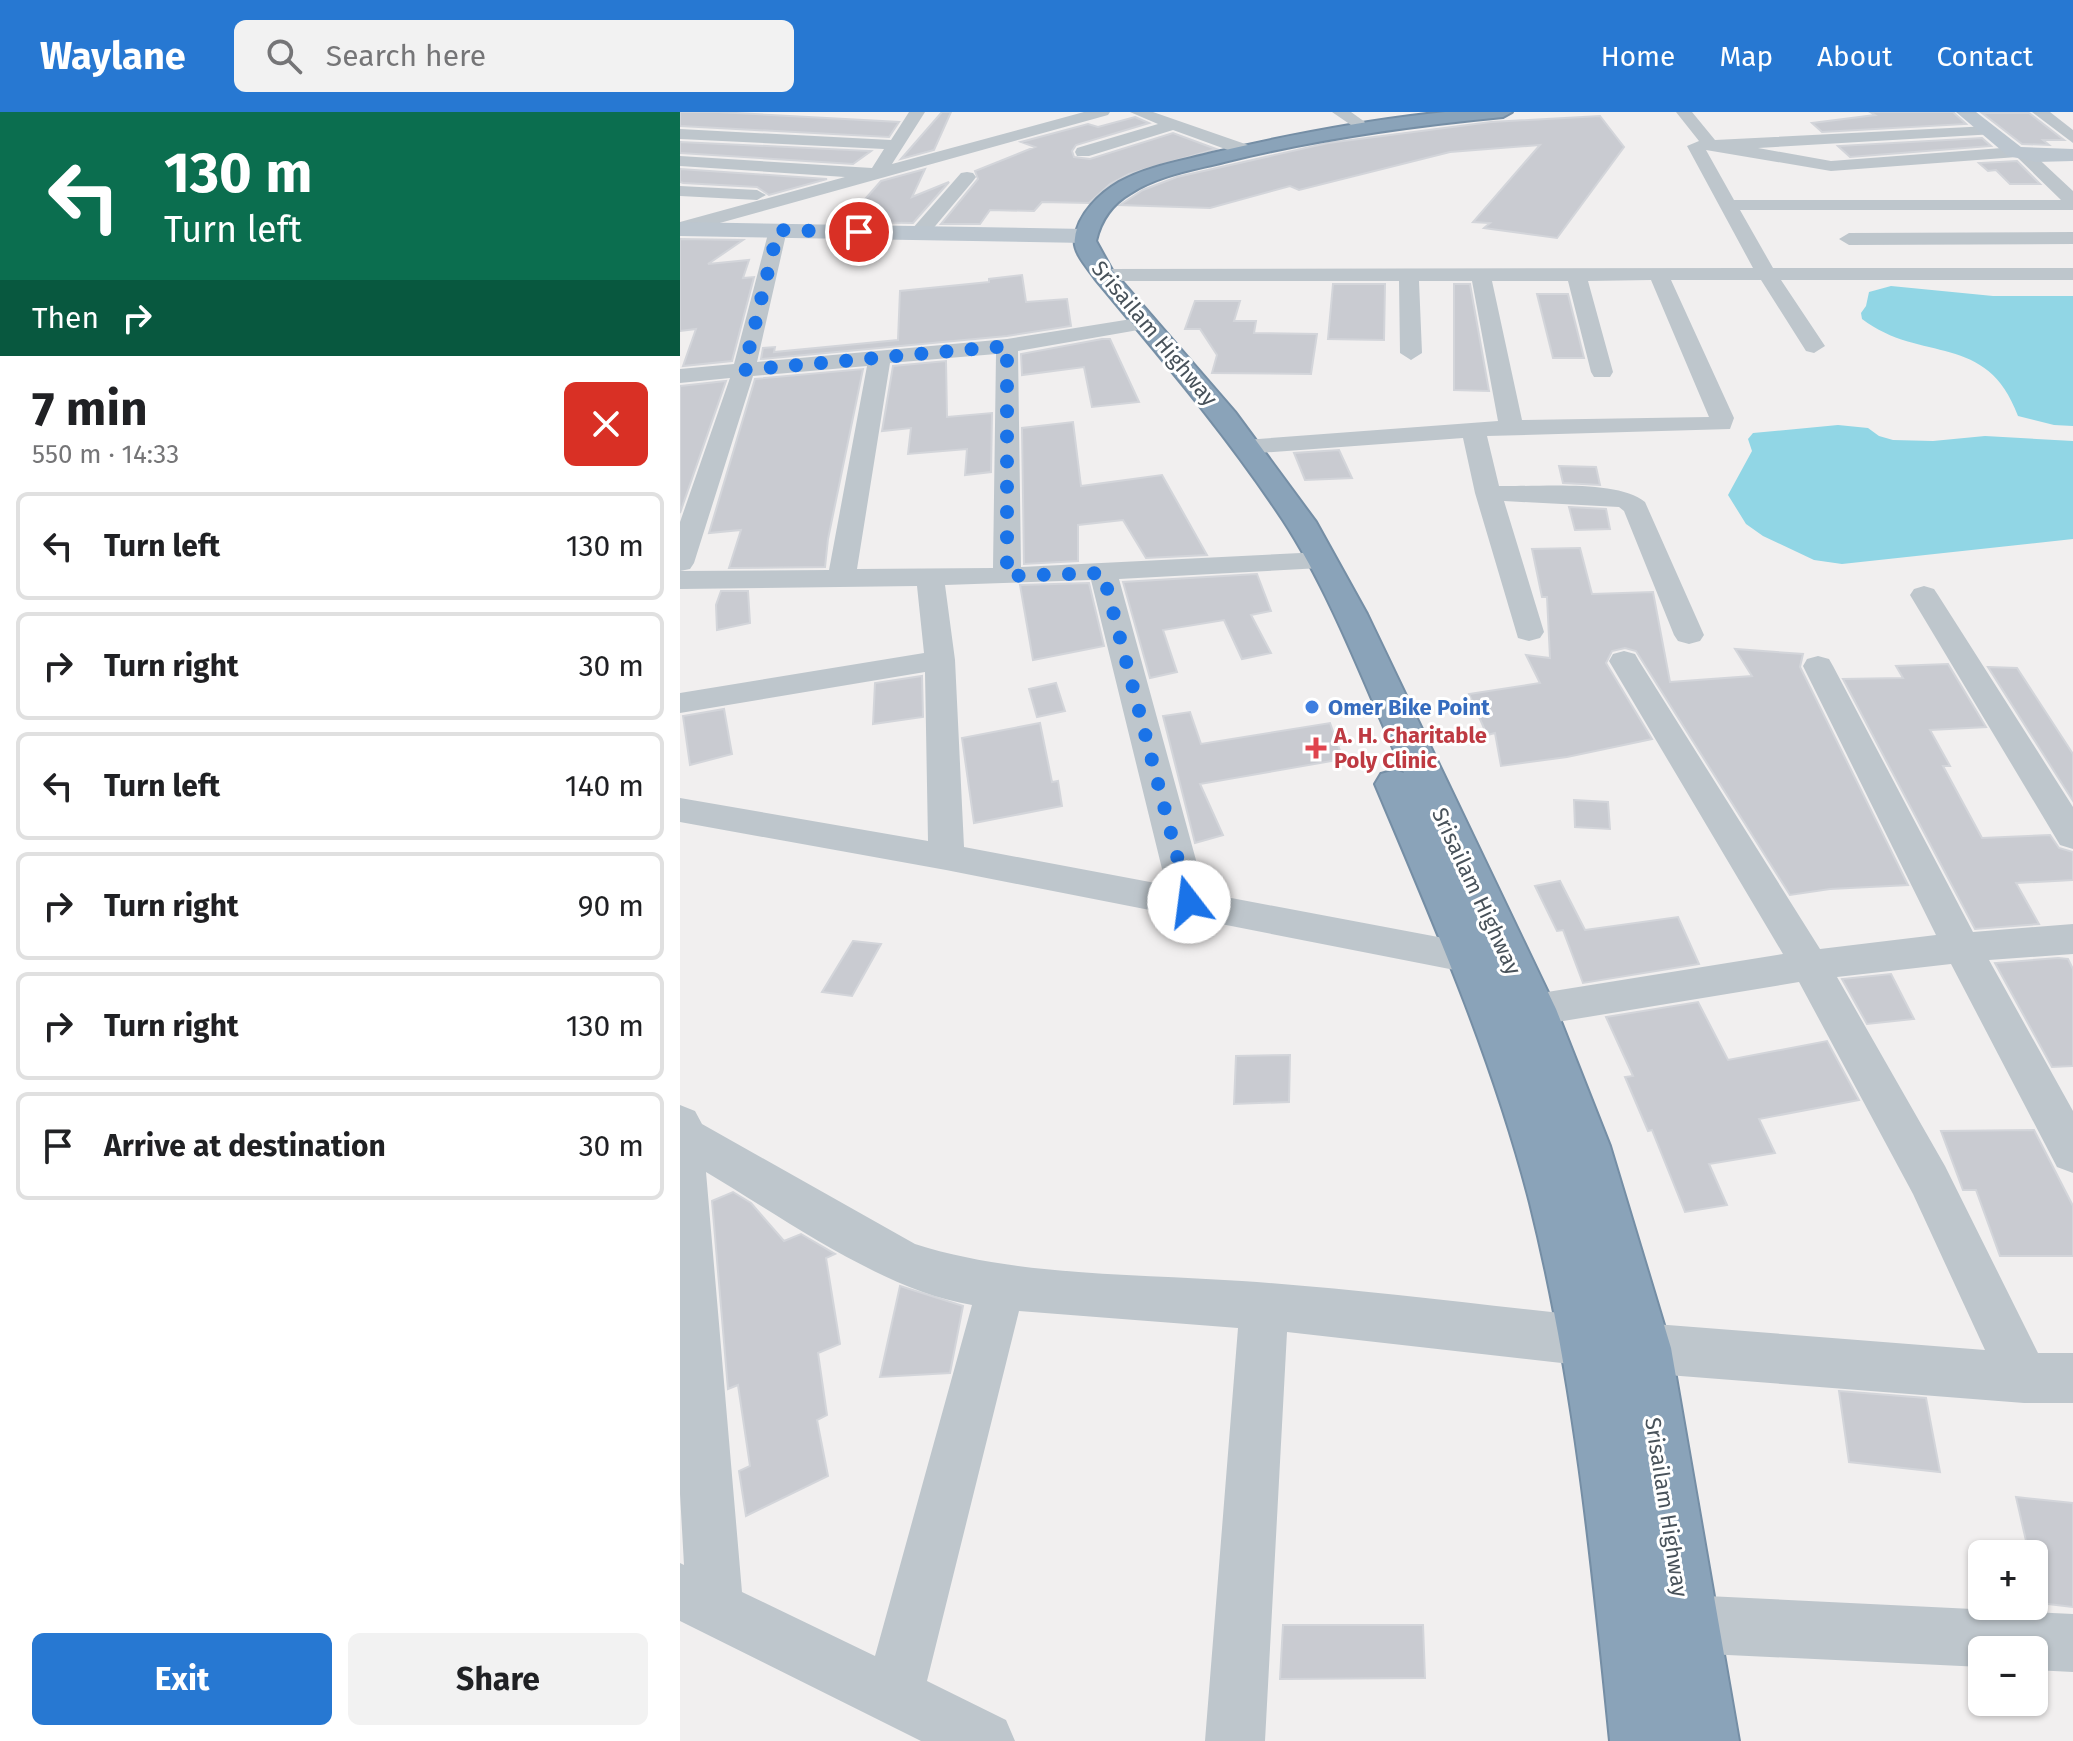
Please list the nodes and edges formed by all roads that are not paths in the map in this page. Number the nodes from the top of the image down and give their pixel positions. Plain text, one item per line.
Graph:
1 (1029, 112) edge
2 (1102, 112) edge
3 (1138, 112) edge
4 (1430, 112) edge
5 (1503, 112) edge
6 (1684, 112) edge
7 (1965, 112) edge
8 (2040, 112) edge
9 (1349, 117) edge
10 (908, 118) edge
11 (728, 120) dead end
12 (1060, 124) junction
13 (1173, 125) junction
14 (966, 129) dead end
15 (1989, 131) junction
16 (680, 134) edge
17 (702, 135) junction
18 (2073, 138) edge
19 (1001, 140) junction
20 (1710, 144) junction
21 (895, 145) junction
22 (680, 148) edge
23 (1240, 148) junction
24 (1083, 152) dead end
25 (2020, 154) junction
26 (2073, 155) edge
27 (1792, 159) junction
28 (680, 161) edge
29 (1846, 166) junction
30 (877, 174) junction
31 (967, 177) dead end
32 (1922, 178) dead end
33 (1967, 186) dead end
34 (680, 191) edge
35 (793, 197) junction
36 (856, 202) dead end
37 (2073, 203) edge
38 (1726, 205) junction
39 (1824, 205) junction
40 (680, 228) edge
41 (778, 230) junction
42 (919, 233) junction
43 (1079, 236) junction
44 (2073, 238) edge
45 (1849, 239) junction
46 (1658, 273) junction
47 (1766, 273) junction
48 (1875, 273) junction
49 (1409, 274) junction
50 (1481, 274) junction
51 (1576, 274) junction
52 (2073, 274) edge
53 (1104, 275) junction
54 (1135, 325) junction
55 (1007, 346) junction
56 (1814, 346) dead end
57 (1411, 353) dead end
58 (880, 358) junction
59 (744, 370) junction
60 (1602, 372) dead end
61 (680, 376) edge
62 (1504, 400) junction
63 (1530, 401) dead end
64 (1512, 427) junction
65 (1474, 431) junction
66 (1245, 447) junction
67 (1488, 493) junction
68 (1310, 561) junction
69 (680, 563) edge
70 (1103, 573) junction
71 (1007, 576) junction
72 (930, 578) junction
73 (680, 580) edge
74 (841, 580) junction
75 (1924, 595) dead end
76 (1529, 632) dead end
77 (1689, 635) dead end
78 (940, 660) junction
79 (1624, 661) dead end
80 (1818, 666) dead end
81 (1356, 694) dead end
82 (680, 703) edge
83 (1381, 752) dead end
84 (680, 810) edge
85 (2073, 836) edge
86 (946, 857) junction
87 (1189, 902) junction
88 (2073, 939) edge
89 (1961, 946) junction
90 (1470, 958) junction
91 (1809, 964) junction
92 (1513, 1013) junction
93 (680, 1124) edge
94 (681, 1135) edge
95 (2073, 1153) edge
96 (1001, 1287) junction
97 (1264, 1306) junction
98 (1615, 1344) junction
99 (2024, 1378) junction
100 (2073, 1378) edge
101 (698, 1599) edge
102 (1686, 1624) junction
103 (2073, 1643) edge
104 (894, 1696) junction
105 (985, 1741) edge
106 (1235, 1741) edge
107 (1645, 1741) edge
108 (1704, 1741) edge

1 - 12 street
2 - 12 street
3 - 13 street
4 - 9 highway
5 - 23 highway
6 - 20 street
7 - 15 street
8 - 18 street
9 - 23 highway
10 - 21 street
11 - 17 street
12 - 19 street
13 - 23 street
13 - 24 street
14 - 19 street
15 - 20 street
15 - 25 street
16 - 17 street
17 - 21 street
17 - 22 street
19 - 30 street
20 - 27 street
20 - 38 street
21 - 30 street
23 - 43 highway
25 - 26 street
25 - 29 street
25 - 37 street
27 - 29 street
27 - 39 street
28 - 30 street
29 - 32 street
30 - 35 street
31 - 42 street
33 - 37 street
34 - 35 street
35 - 36 street
35 - 40 street
37 - 39 street
38 - 39 street
38 - 47 street
39 - 45 street
40 - 41 street
41 - 42 street
41 - 59 street
42 - 43 street
43 - 53 highway, Srisailam Highway
43 - 54 highway, Srisailam Highway
44 - 45 street
45 - 48 street
46 - 47 street
46 - 51 street
46 - 64 street
47 - 48 street
47 - 56 street
48 - 52 street
49 - 50 street
49 - 53 street
49 - 57 street
50 - 51 street
50 - 62 street
51 - 60 street
53 - 54 highway, Srisailam Highway
54 - 55 street
54 - 66 highway, Srisailam Highway
54 - 68 highway, Srisailam Highway
55 - 58 street
55 - 71 street
58 - 59 street
58 - 74 street
59 - 61 street
59 - 69 street
62 - 63 street
62 - 64 street
64 - 65 street
65 - 66 street
65 - 67 street
66 - 68 highway, Srisailam Highway
67 - 76 street
67 - 77 street
68 - 70 street
68 - 81 highway, Srisailam Highway
68 - 92 highway, Srisailam Highway
70 - 71 street
70 - 87 street
71 - 72 street
72 - 74 street
72 - 78 street
73 - 74 street
75 - 85 street
78 - 82 street
78 - 86 street
79 - 91 street
80 - 89 street
83 - 90 highway, Srisailam Highway
84 - 86 street
86 - 87 street
87 - 90 street
88 - 89 street
89 - 91 street
89 - 95 street
90 - 92 highway, Srisailam Highway
91 - 92 street
91 - 99 street
92 - 98 highway, Srisailam Highway
93 - 94 street
94 - 96 street
94 - 101 street
96 - 97 street
96 - 104 street
97 - 98 street
97 - 106 street
98 - 99 street
98 - 102 highway, Srisailam Highway
98 - 107 highway, Srisailam Highway
99 - 100 street
101 - 104 street
102 - 103 street
102 - 108 highway, Srisailam Highway
104 - 105 street

